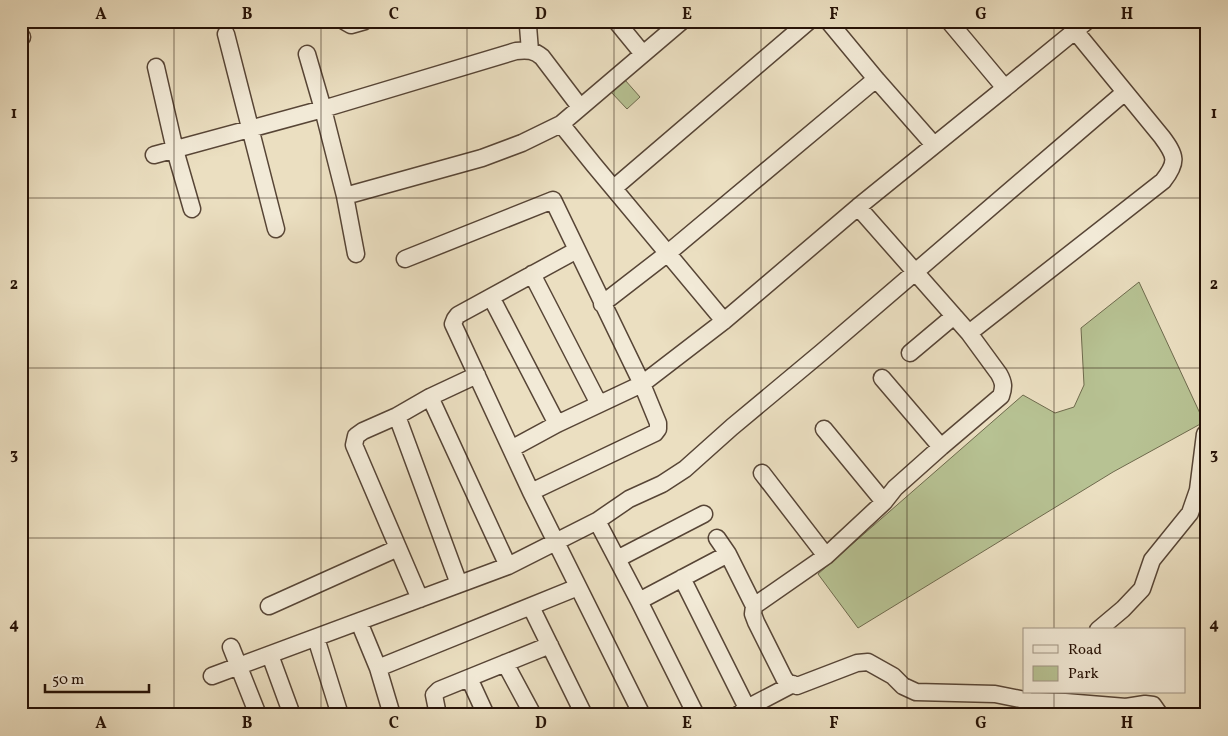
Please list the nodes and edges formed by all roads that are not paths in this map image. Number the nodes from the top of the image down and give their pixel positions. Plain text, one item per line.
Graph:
1 (344, 21) edge
2 (365, 21) edge
3 (616, 21) edge
4 (682, 21) edge
5 (809, 21) edge
6 (828, 21) edge
7 (949, 21) edge
8 (528, 26) dead end
9 (1081, 26) edge
10 (226, 34) dead end
11 (530, 51) junction
12 (307, 54) dead end
13 (643, 54) junction
14 (156, 67) dead end
15 (876, 79) junction
16 (1006, 88) junction
17 (1125, 92) junction
18 (580, 107) junction
19 (323, 109) junction
20 (561, 124) junction
21 (250, 129) junction
22 (934, 145) junction
23 (175, 150) junction
24 (154, 155) dead end
25 (614, 188) junction
26 (345, 196) junction
27 (858, 207) junction
28 (192, 209) dead end
29 (276, 229) dead end
30 (577, 250) junction
31 (668, 253) junction
32 (356, 254) dead end
33 (405, 259) dead end
34 (916, 272) junction
35 (532, 274) junction
36 (491, 296) junction
37 (602, 304) junction
38 (954, 316) junction
39 (724, 321) junction
40 (969, 333) junction
41 (910, 353) dead end
42 (477, 375) junction
43 (882, 378) dead end
44 (642, 384) junction
45 (430, 397) junction
46 (599, 404) junction
47 (397, 416) junction
48 (557, 424) junction
49 (824, 429) dead end
50 (1206, 434) dead end
51 (941, 447) junction
52 (511, 449) junction
53 (762, 473) dead end
54 (531, 492) junction
55 (884, 502) junction
56 (704, 514) dead end
57 (597, 521) junction
58 (717, 538) dead end
59 (556, 542) junction
60 (398, 548) junction
61 (728, 554) junction
62 (826, 556) junction
63 (617, 559) junction
64 (508, 566) junction
65 (682, 578) junction
66 (459, 584) junction
67 (578, 587) junction
68 (420, 599) junction
69 (639, 601) junction
70 (269, 606) dead end
71 (754, 606) junction
72 (531, 607) junction
73 (359, 622) junction
74 (1100, 628) edge
75 (316, 638) junction
76 (550, 645) junction
77 (231, 648) dead end
78 (270, 655) junction
79 (505, 663) junction
80 (238, 666) junction
81 (378, 668) junction
82 (212, 676) dead end
83 (469, 678) junction
84 (793, 684) junction
85 (1044, 697) edge
86 (742, 711) edge
87 (258, 715) edge
88 (292, 715) edge
89 (340, 715) edge
90 (392, 715) edge
91 (438, 715) edge
92 (486, 715) edge
93 (533, 715) edge
94 (584, 715) edge
95 (642, 715) edge
96 (696, 715) edge
97 (1160, 715) edge

1 - 2 street
3 - 13 street
4 - 13 street
5 - 25 street
6 - 15 street
7 - 16 street
8 - 11 street
9 - 16 street
9 - 17 street
10 - 21 street
11 - 18 street
11 - 19 street
12 - 19 street
13 - 18 street
14 - 23 street
15 - 22 street
15 - 31 street
16 - 22 street
17 - 34 street
17 - 40 street
18 - 20 street
19 - 21 street
19 - 26 street
20 - 25 street
20 - 26 street
21 - 23 street
21 - 29 street
22 - 27 street
23 - 24 street
23 - 28 street
25 - 31 street
26 - 32 street
27 - 34 street
27 - 39 street
30 - 33 street
30 - 35 street
30 - 37 street
31 - 37 street
31 - 39 street
34 - 38 street
34 - 57 street
35 - 36 street
35 - 46 street
36 - 42 street
36 - 48 street
37 - 44 street
38 - 40 street
38 - 41 street
39 - 44 street
40 - 51 street
42 - 45 street
42 - 52 street
43 - 51 street
44 - 46 street
44 - 54 street
45 - 47 street
45 - 64 street
46 - 48 street
47 - 60 street
47 - 66 street
48 - 52 street
49 - 55 street
50 - 74 street
51 - 55 street
52 - 54 street
53 - 62 street
54 - 59 street
55 - 62 street
56 - 63 street
57 - 59 street
57 - 63 street
58 - 61 street
59 - 64 street
59 - 67 street
60 - 68 street
60 - 70 street
61 - 65 street
61 - 71 street
62 - 71 street
63 - 69 street
64 - 66 street
65 - 69 street
65 - 86 street
66 - 68 street
67 - 72 street
67 - 95 street
68 - 73 street
69 - 96 street
71 - 84 street
72 - 76 street
72 - 81 street
73 - 75 street
73 - 81 street
75 - 78 street
75 - 89 street
76 - 79 street
76 - 94 street
77 - 80 street
78 - 80 street
78 - 88 street
79 - 83 street
79 - 93 street
80 - 82 street
80 - 87 street
81 - 90 street
83 - 91 street
83 - 92 street
84 - 85 street
84 - 86 street
85 - 97 street

